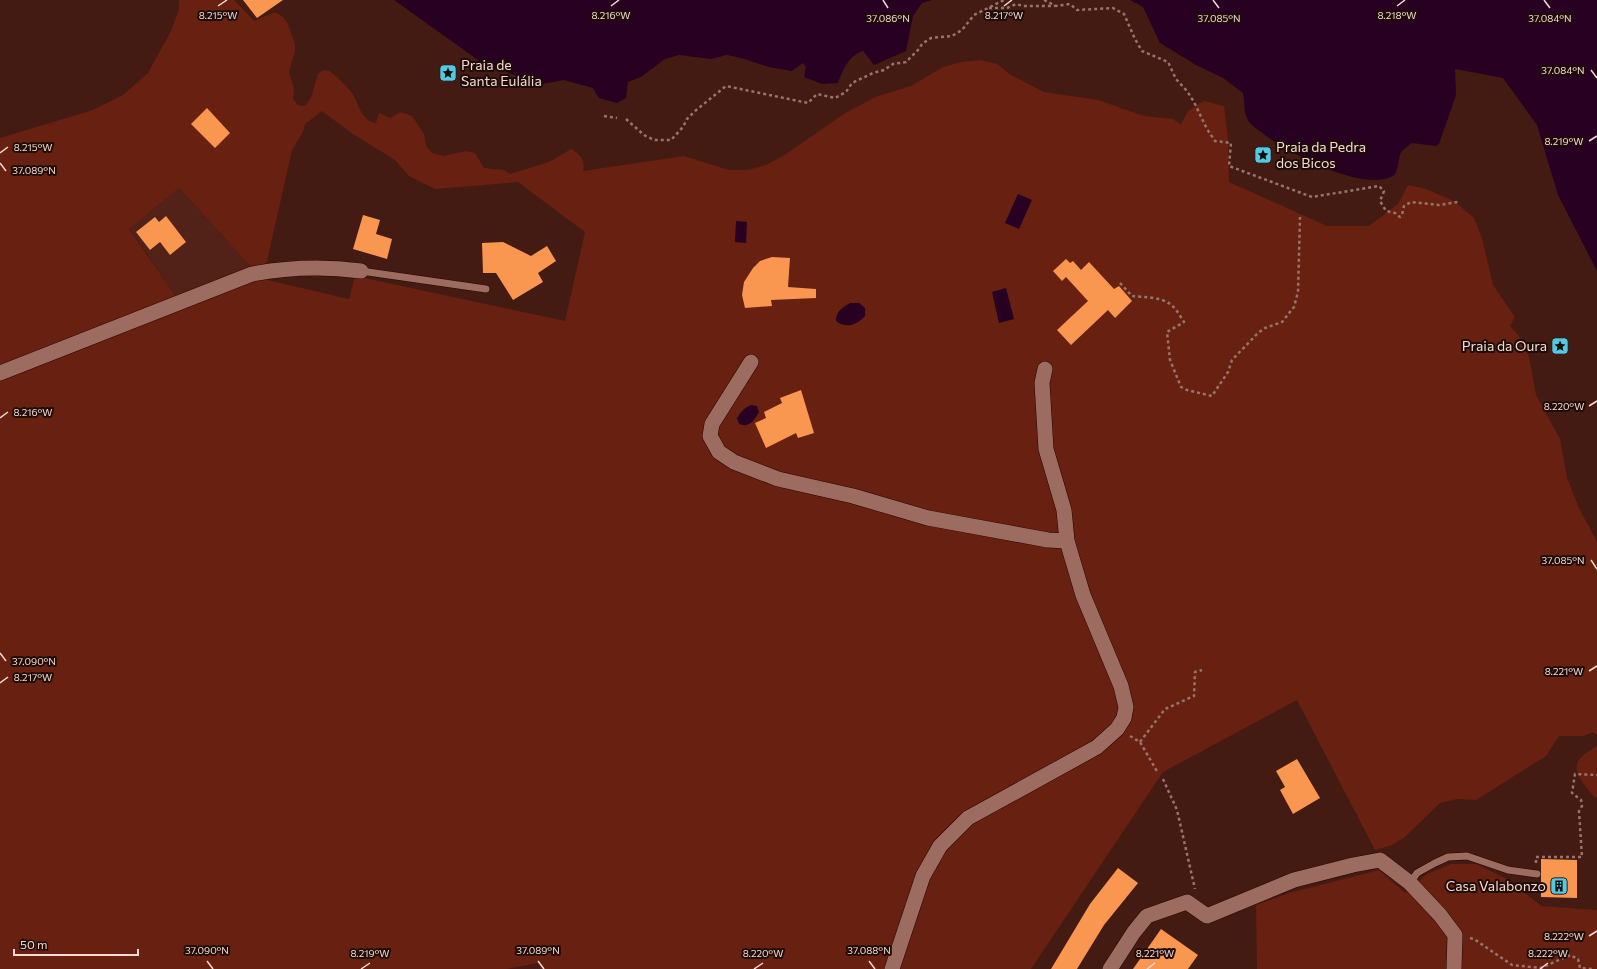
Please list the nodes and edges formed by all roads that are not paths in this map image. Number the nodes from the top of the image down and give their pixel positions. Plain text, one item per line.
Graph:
1 (360, 271) joint
2 (486, 289) dead end
3 (751, 362) dead end
4 (1045, 369) dead end
5 (0, 373) edge
6 (1067, 541) junction
7 (1537, 874) road end
8 (1410, 883) junction
9 (892, 969) edge
10 (1110, 969) edge
11 (1454, 969) edge

1 - 2 lane
1 - 5 street
3 - 6 street
4 - 6 street
6 - 9 street
7 - 8 lane
8 - 10 street
8 - 11 street

